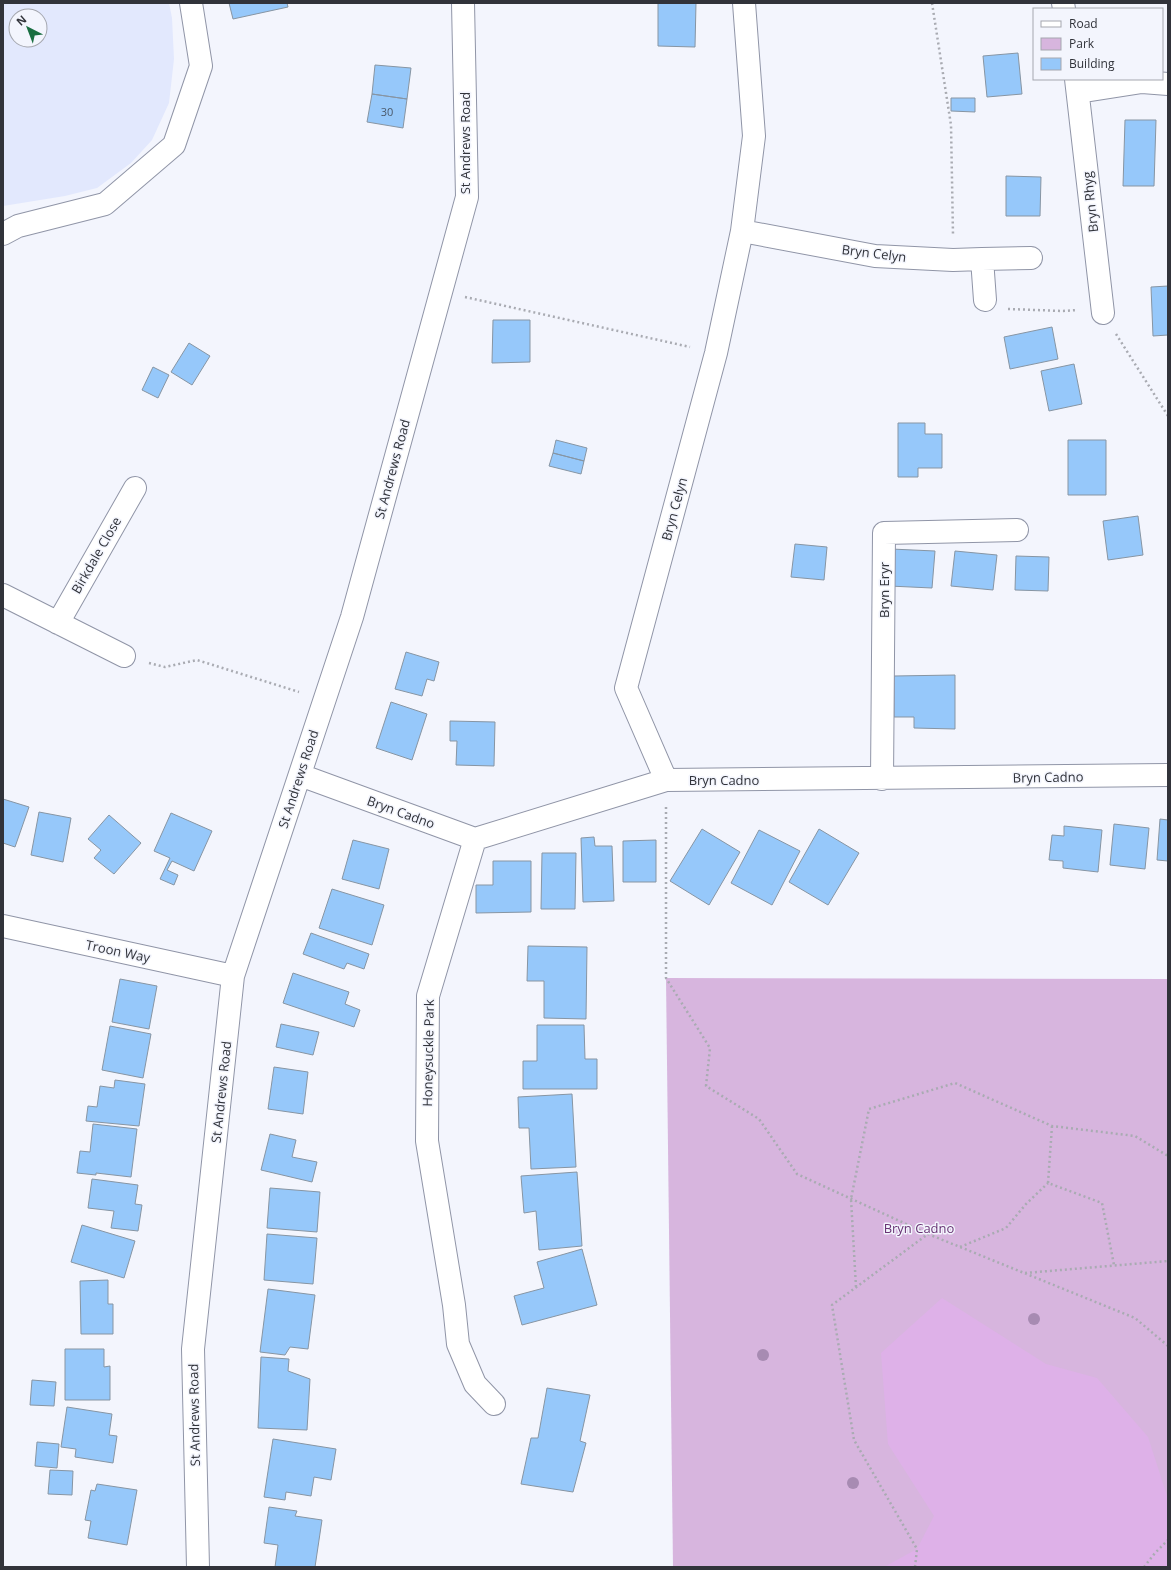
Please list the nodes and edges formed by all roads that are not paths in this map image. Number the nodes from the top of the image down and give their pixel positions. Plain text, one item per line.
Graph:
1 (191, 3) edge
2 (463, 3) edge
3 (744, 3) edge
4 (1168, 84) edge
5 (1077, 85) edge
6 (742, 231) junction
7 (3, 234) edge
8 (1031, 258) dead end
9 (982, 259) junction
10 (985, 300) road end
11 (1103, 310) road end
12 (135, 488) dead end
13 (1017, 530) dead end
14 (3, 595) edge
15 (58, 623) junction
16 (124, 656) road end
17 (300, 775) junction
18 (1168, 775) edge
19 (882, 779) junction
20 (666, 780) junction
21 (475, 839) junction
22 (3, 926) edge
23 (233, 976) junction
24 (494, 1404) dead end
25 (198, 1567) edge

1 - 7 street
2 - 17 street, St Andrews Road
3 - 6 street, Bryn Celyn
4 - 5 street, Bryn Rhyg
5 - 11 street, Bryn Rhyg
6 - 9 street, Bryn Celyn
6 - 20 street, Bryn Celyn
8 - 9 street, Bryn Celyn
9 - 10 street
12 - 15 street, Birkdale Close
13 - 19 street, Bryn Eryr
14 - 15 street
15 - 16 street
17 - 21 street, Bryn Cadno
17 - 23 street, St Andrews Road
18 - 19 street, Bryn Cadno
19 - 20 street, Bryn Cadno
20 - 21 street, Bryn Cadno
21 - 24 street, Honeysuckle Park
22 - 23 street, Troon Way
23 - 25 street, St Andrews Road

